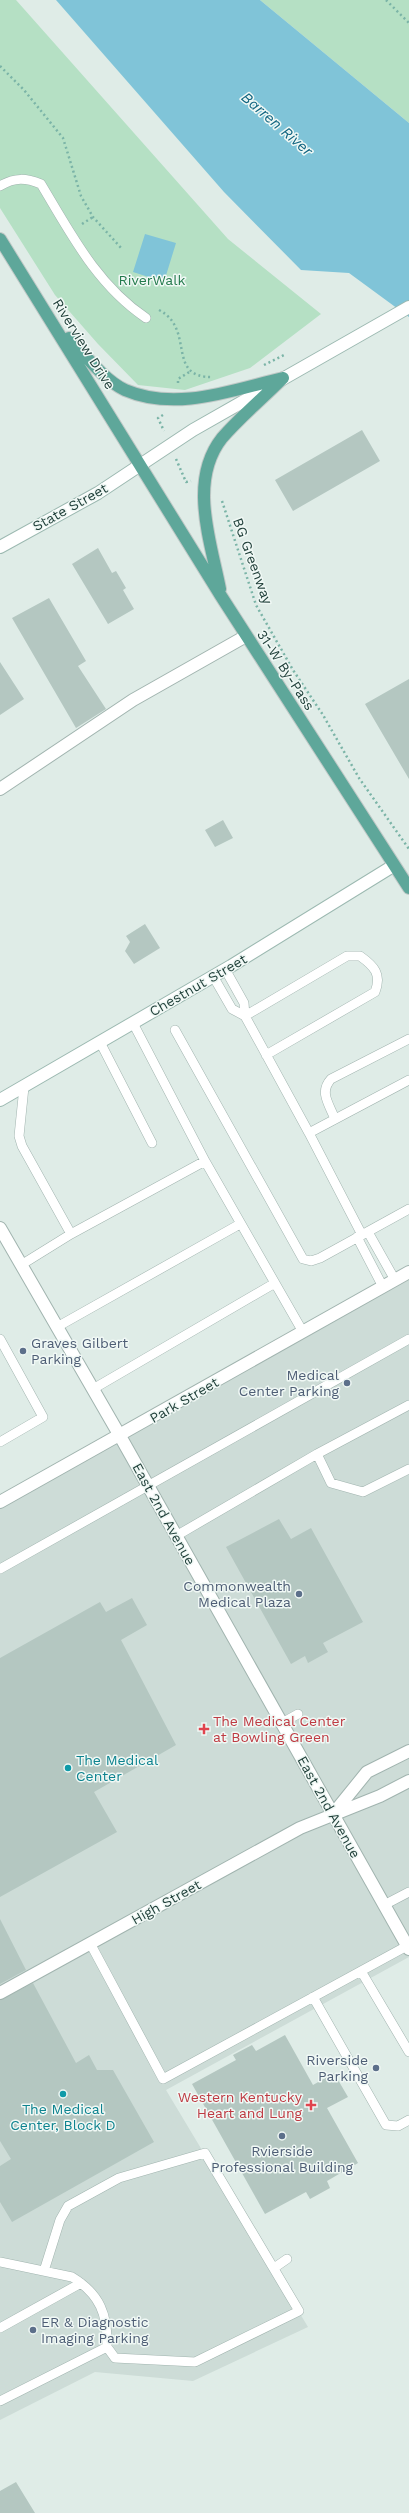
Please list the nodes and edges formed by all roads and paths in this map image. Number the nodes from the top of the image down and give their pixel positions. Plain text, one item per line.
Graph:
1 (386, 0) edge
2 (409, 23) edge
3 (0, 66) edge
4 (0, 186) edge
5 (93, 217) junction
6 (81, 229) dead end
7 (0, 239) edge
8 (122, 250) dead end
9 (409, 307) edge
10 (157, 309) dead end
11 (50, 318) junction
12 (146, 318) dead end
13 (284, 355) dead end
14 (258, 368) dead end
15 (191, 371) junction
16 (216, 377) dead end
17 (283, 378) junction
18 (178, 400) junction
19 (170, 446) junction
20 (140, 466) junction
21 (204, 480) junction
22 (222, 498) dead end
23 (0, 547) edge
24 (221, 596) junction
25 (246, 636) junction
26 (0, 789) edge
27 (409, 849) edge
28 (393, 866) junction
29 (409, 888) edge
30 (225, 970) junction
31 (213, 976) junction
32 (245, 1016) junction
33 (133, 1023) junction
34 (175, 1030) dead end
35 (409, 1039) edge
36 (100, 1042) junction
37 (266, 1055) junction
38 (409, 1080) edge
39 (24, 1087) junction
40 (0, 1100) edge
41 (335, 1119) junction
42 (309, 1133) junction
43 (152, 1143) dead end
44 (205, 1161) junction
45 (409, 1209) edge
46 (240, 1224) junction
47 (0, 1228) edge
48 (71, 1234) junction
49 (362, 1234) junction
50 (21, 1265) junction
51 (409, 1272) edge
52 (395, 1280) junction
53 (274, 1283) junction
54 (383, 1287) junction
55 (57, 1327) junction
56 (303, 1332) junction
57 (409, 1339) edge
58 (0, 1340) edge
59 (93, 1388) junction
60 (409, 1405) edge
61 (120, 1436) junction
62 (0, 1442) edge
63 (317, 1454) junction
64 (409, 1469) edge
65 (148, 1486) junction
66 (0, 1502) edge
67 (176, 1536) junction
68 (0, 1569) edge
69 (298, 1714) dead end
70 (282, 1723) junction
71 (409, 1751) edge
72 (409, 1781) edge
73 (333, 1814) junction
74 (409, 1892) edge
75 (384, 1905) junction
76 (90, 1943) junction
77 (408, 1947) edge
78 (361, 1971) junction
79 (0, 1993) edge
80 (314, 1997) junction
81 (409, 2052) edge
82 (409, 2120) edge
83 (287, 2259) dead end
84 (0, 2262) edge
85 (274, 2268) junction
86 (44, 2270) junction
87 (81, 2283) junction
88 (0, 2328) edge
89 (107, 2347) junction
90 (0, 2401) edge

1 - 2 path
3 - 5 path
4 - 12 lane
5 - 6 path
5 - 8 path
7 - 11 main road, Riverview Drive
9 - 17 street, State Street
10 - 15 path
11 - 18 main road
11 - 20 main road, Riverview Drive
13 - 14 path
15 - 16 path
15 - 18 path
17 - 18 main road
17 - 19 street, State Street
17 - 21 main road
18 - 19 path
19 - 20 street, State Street
19 - 21 path
20 - 23 street, State Street
20 - 24 main road, 31-W By-Pass
21 - 24 main road
22 - 27 path, BG Greenway
24 - 25 main road, 31-W By-Pass
25 - 26 street
25 - 28 main road, 31-W By-Pass
28 - 29 main road, 31-W By-Pass
28 - 30 street, Chestnut Street
30 - 31 street, Chestnut Street
30 - 32 lane
31 - 32 lane
31 - 33 street, Chestnut Street
32 - 37 lane
32 - 37 lane
33 - 36 street, Chestnut Street
33 - 44 lane
34 - 49 lane
35 - 41 lane
36 - 39 street, Chestnut Street
36 - 43 lane
37 - 42 lane
38 - 41 lane
39 - 40 street, Chestnut Street
39 - 48 lane
41 - 42 lane
42 - 49 lane
44 - 46 lane
44 - 48 lane
45 - 49 lane
46 - 53 lane
46 - 55 lane
47 - 50 street, East 2nd Avenue
48 - 50 lane
49 - 52 lane
49 - 54 lane
50 - 55 street, East 2nd Avenue
51 - 52 street, Park Street
52 - 54 street, Park Street
53 - 56 lane
53 - 59 lane
54 - 56 street, Park Street
55 - 59 street, East 2nd Avenue
56 - 61 street, Park Street
57 - 65 lane
58 - 62 lane
59 - 61 street, East 2nd Avenue
60 - 63 lane
61 - 65 street, East 2nd Avenue
61 - 66 street, Park Street
63 - 64 lane
63 - 67 lane
65 - 67 street, East 2nd Avenue
65 - 68 lane
67 - 70 street, East 2nd Avenue
69 - 70 lane
70 - 73 street, East 2nd Avenue
71 - 73 street
72 - 73 street, High Street
73 - 75 street, East 2nd Avenue
73 - 76 street, High Street
74 - 75 lane
75 - 77 street, East 2nd Avenue
76 - 79 street, High Street
76 - 80 lane
77 - 78 lane
78 - 80 lane
78 - 81 lane
80 - 82 lane
83 - 85 lane
84 - 86 lane
85 - 86 lane
85 - 89 lane
86 - 87 lane
87 - 88 lane
87 - 89 lane
89 - 90 lane

